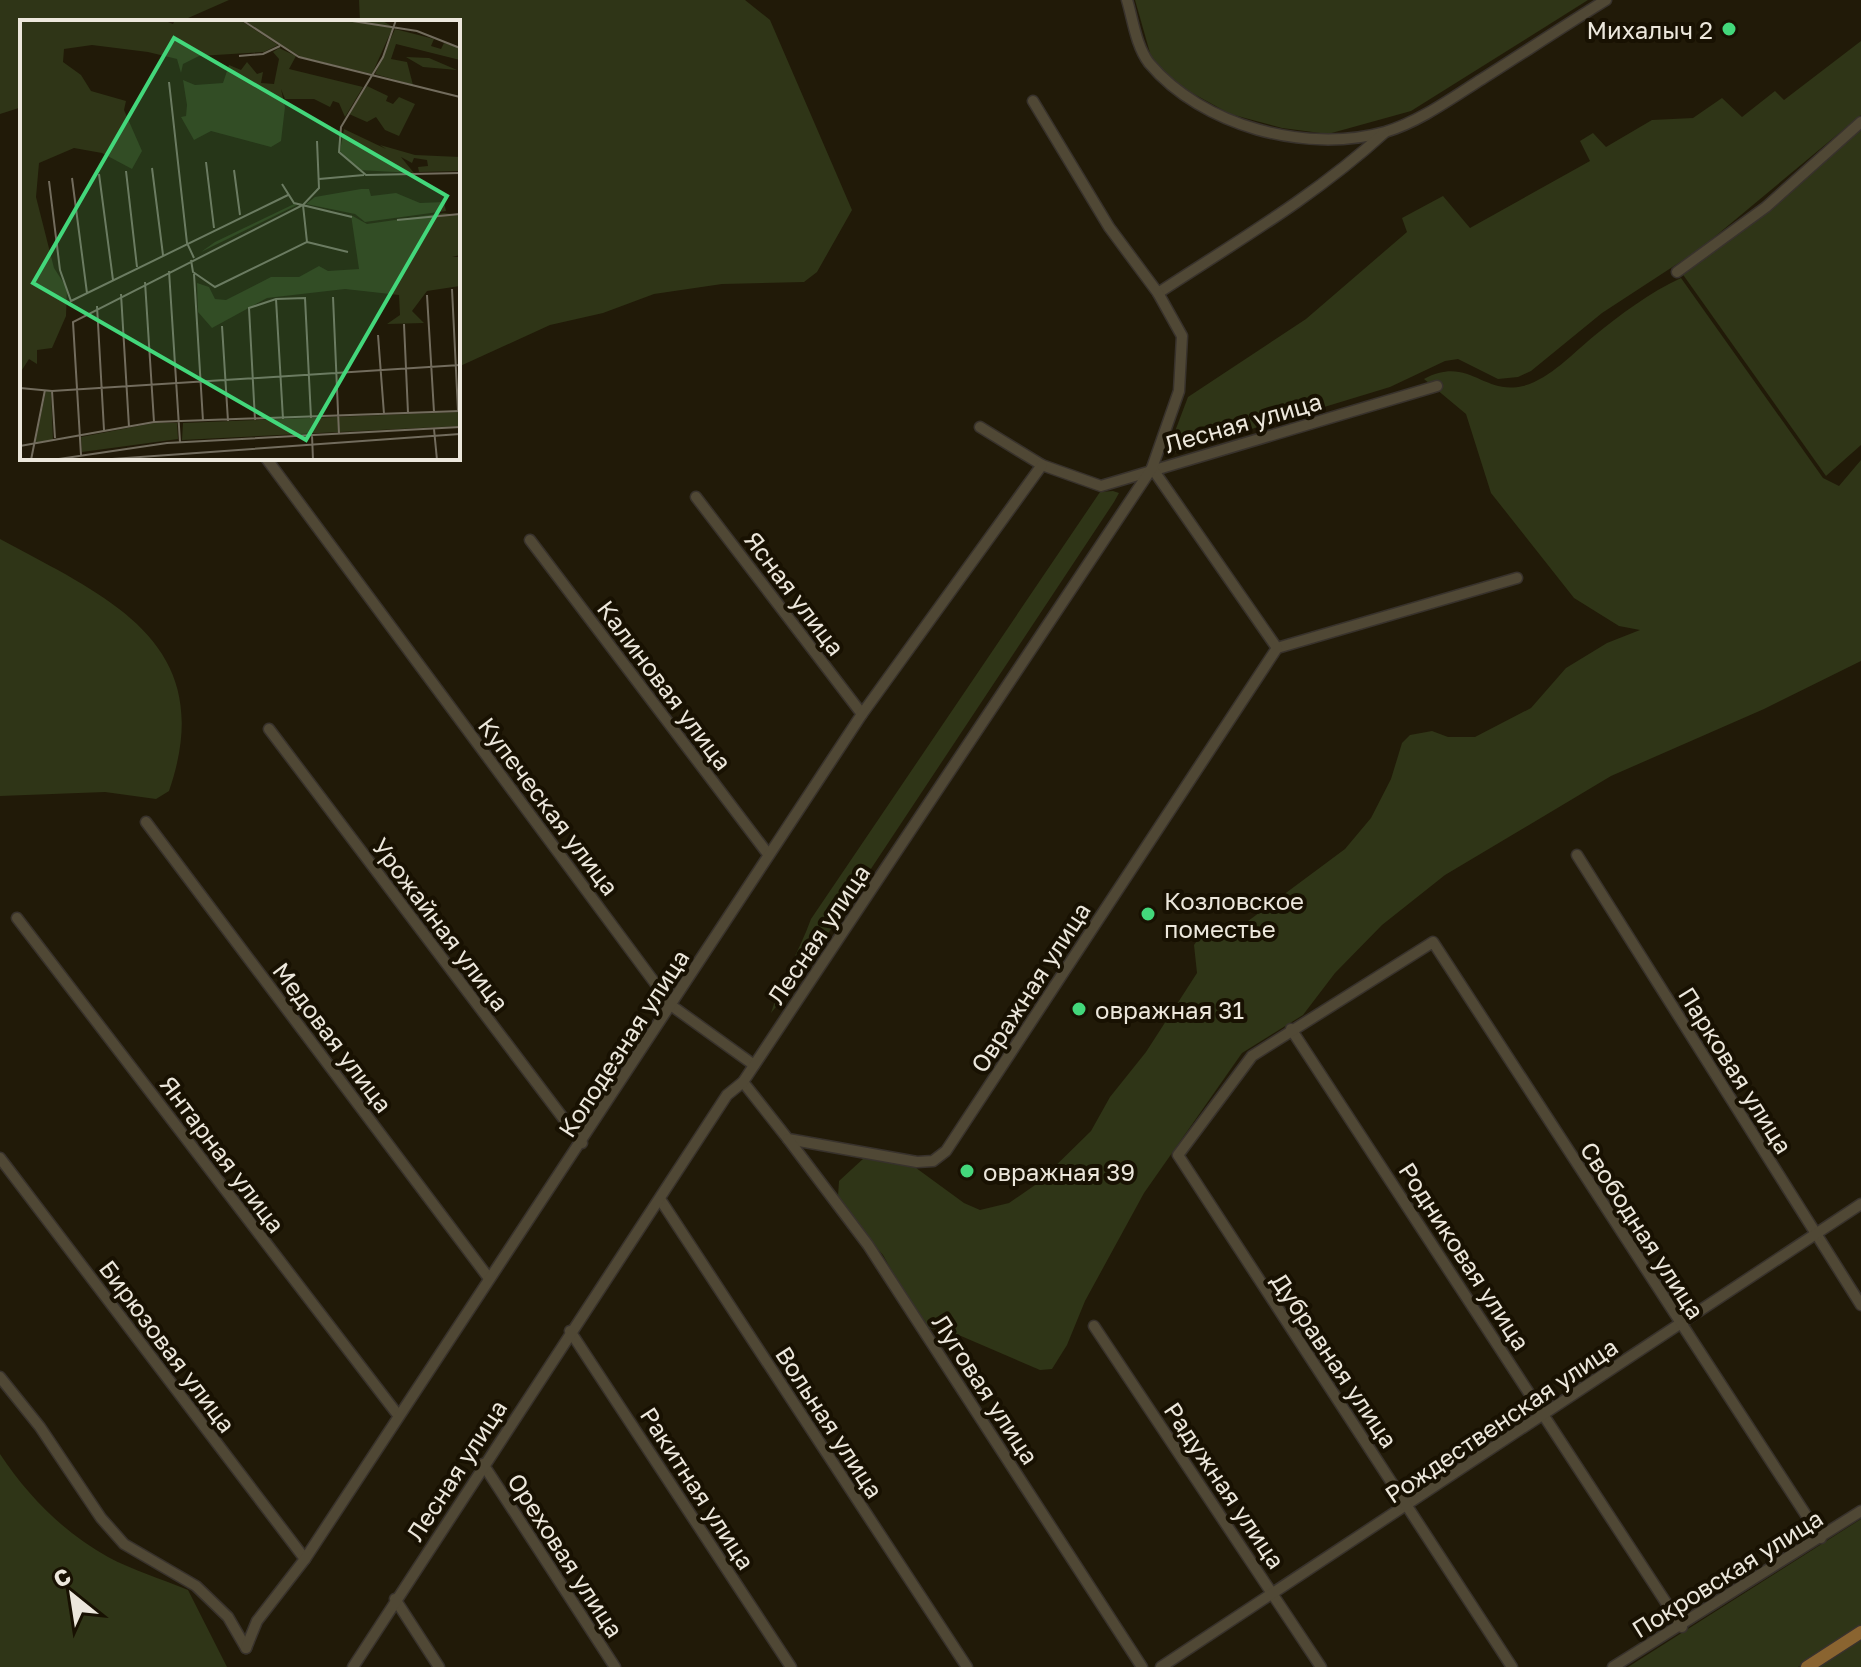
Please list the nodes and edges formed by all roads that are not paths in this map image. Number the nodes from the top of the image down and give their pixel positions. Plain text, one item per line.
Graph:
1 (1127, 0) edge
2 (1606, 0) edge
3 (1033, 101) dead end
4 (1861, 122) edge
5 (1385, 132) junction
6 (1677, 272) dead end
7 (1158, 293) junction
8 (1437, 386) dead end
9 (980, 427) dead end
10 (267, 460) edge
11 (1042, 465) junction
12 (1152, 468) junction
13 (696, 497) dead end
14 (530, 540) dead end
15 (1517, 578) dead end
16 (1277, 648) junction
17 (862, 714) junction
18 (269, 729) dead end
19 (146, 822) dead end
20 (768, 854) junction
21 (1577, 855) dead end
22 (17, 918) dead end
23 (672, 1006) junction
24 (1291, 1029) junction
25 (754, 1065) junction
26 (743, 1082) junction
27 (788, 1139) junction
28 (582, 1143) junction
29 (0, 1158) edge
30 (660, 1199) junction
31 (1861, 1204) edge
32 (1815, 1235) junction
33 (488, 1277) junction
34 (1861, 1305) edge
35 (1680, 1324) junction
36 (1094, 1326) dead end
37 (570, 1331) junction
38 (0, 1377) edge
39 (1545, 1414) junction
40 (398, 1415) junction
41 (483, 1464) junction
42 (1409, 1505) junction
43 (1861, 1511) edge
44 (1821, 1538) junction
45 (305, 1559) junction
46 (1275, 1594) junction
47 (395, 1599) junction
48 (1682, 1627) junction
49 (1861, 1632) edge
50 (353, 1667) edge
51 (439, 1667) edge
52 (615, 1667) edge
53 (791, 1667) edge
54 (967, 1667) edge
55 (1142, 1667) edge
56 (1161, 1667) edge
57 (1321, 1667) edge
58 (1512, 1667) edge
59 (1613, 1667) edge
60 (1807, 1667) edge

1 - 5 street
2 - 5 street
3 - 7 street
4 - 6 street
5 - 7 street
7 - 12 street
8 - 12 street, Лесная улица
9 - 11 street
10 - 23 street, Купеческая улица
11 - 12 street
11 - 17 street, Колодезная улица
12 - 16 street
12 - 25 street, Лесная улица
13 - 17 street, Ясная улица
14 - 20 street, Калиновая улица
15 - 16 street
16 - 27 street, Овражная улица
17 - 20 street, Колодезная улица
18 - 28 street, Урожайная улица
19 - 33 street, Медовая улица
20 - 23 street, Колодезная улица
21 - 32 street, Парковая улица
22 - 40 street, Янтарная улица
23 - 25 street, Купеческая улица
23 - 28 street, Колодезная улица
24 - 35 street, Свободная улица
24 - 39 street, Родниковая улица
24 - 42 street, Дубравная улица
25 - 26 street, Лесная улица
26 - 27 street
26 - 30 street, Лесная улица
27 - 55 street, Луговая улица
28 - 33 street, Колодезная улица
29 - 45 street, Бирюзовая улица
30 - 37 street, Лесная улица
30 - 54 street, Вольная улица
31 - 32 street, Рождественская улица
32 - 34 street, Парковая улица
32 - 35 street, Рождественская улица
33 - 40 street, Колодезная улица
35 - 39 street, Рождественская улица
35 - 44 street, Свободная улица
36 - 46 street, Радужная улица
37 - 41 street, Лесная улица
37 - 53 street, Ракитная улица
38 - 45 street, Колодезная улица
39 - 42 street, Рождественская улица
39 - 48 street, Родниковая улица
40 - 45 street, Колодезная улица
41 - 47 street, Лесная улица
41 - 52 street, Ореховая улица
42 - 46 street, Рождественская улица
42 - 58 street, Дубравная улица
43 - 44 street, Покровская улица
44 - 48 street, Покровская улица
46 - 56 street, Рождественская улица
46 - 57 street, Радужная улица
47 - 50 street, Лесная улица
47 - 51 street
48 - 59 street, Покровская улица
49 - 60 main road

